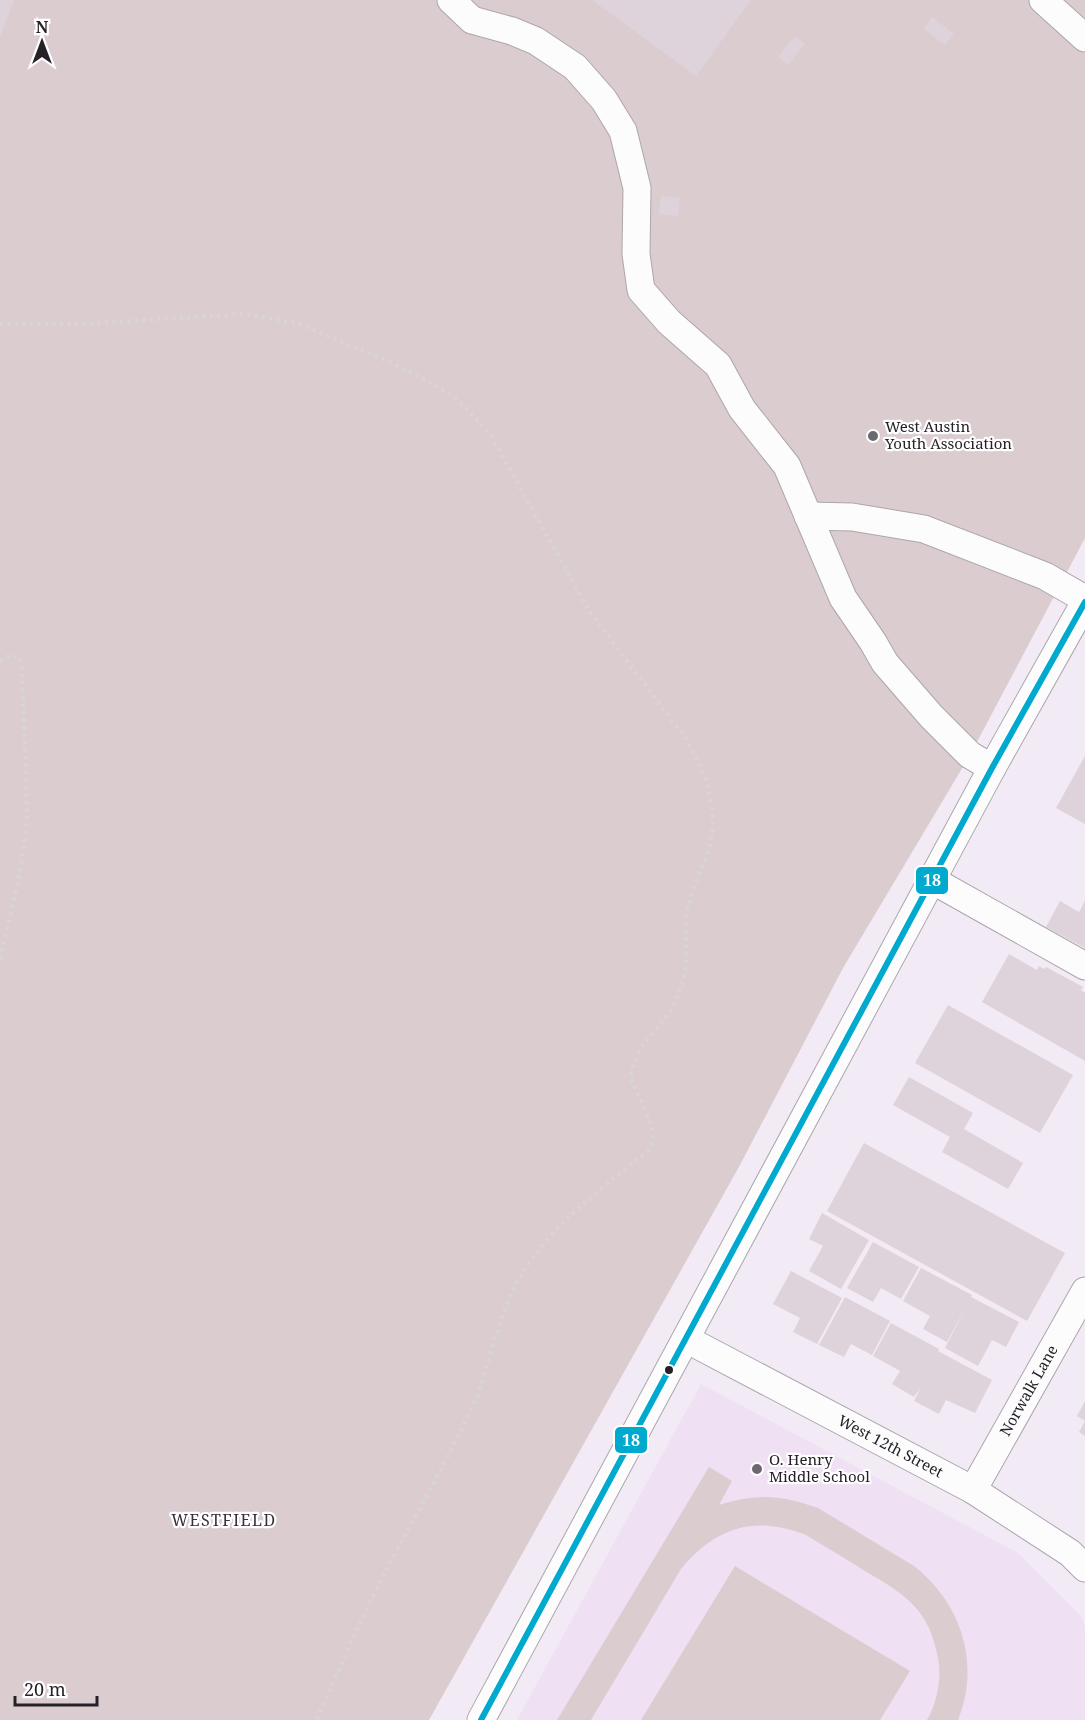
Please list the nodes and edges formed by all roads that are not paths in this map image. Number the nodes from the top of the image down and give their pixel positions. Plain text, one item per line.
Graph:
1 (451, 0) edge
2 (1043, 0) edge
3 (1085, 38) edge
4 (808, 516) junction
5 (1085, 601) edge
6 (992, 768) junction
7 (932, 880) junction
8 (1085, 966) edge
9 (1085, 1291) edge
10 (686, 1338) junction
11 (973, 1490) junction
12 (1085, 1568) edge
13 (481, 1720) edge

1 - 4 street
2 - 3 street
4 - 5 street
4 - 6 street
5 - 6 street
6 - 7 street
7 - 8 street
7 - 10 street
9 - 11 street, Norwalk Lane
10 - 11 street, West 12th Street
10 - 13 street
11 - 12 street, West 12th Street

